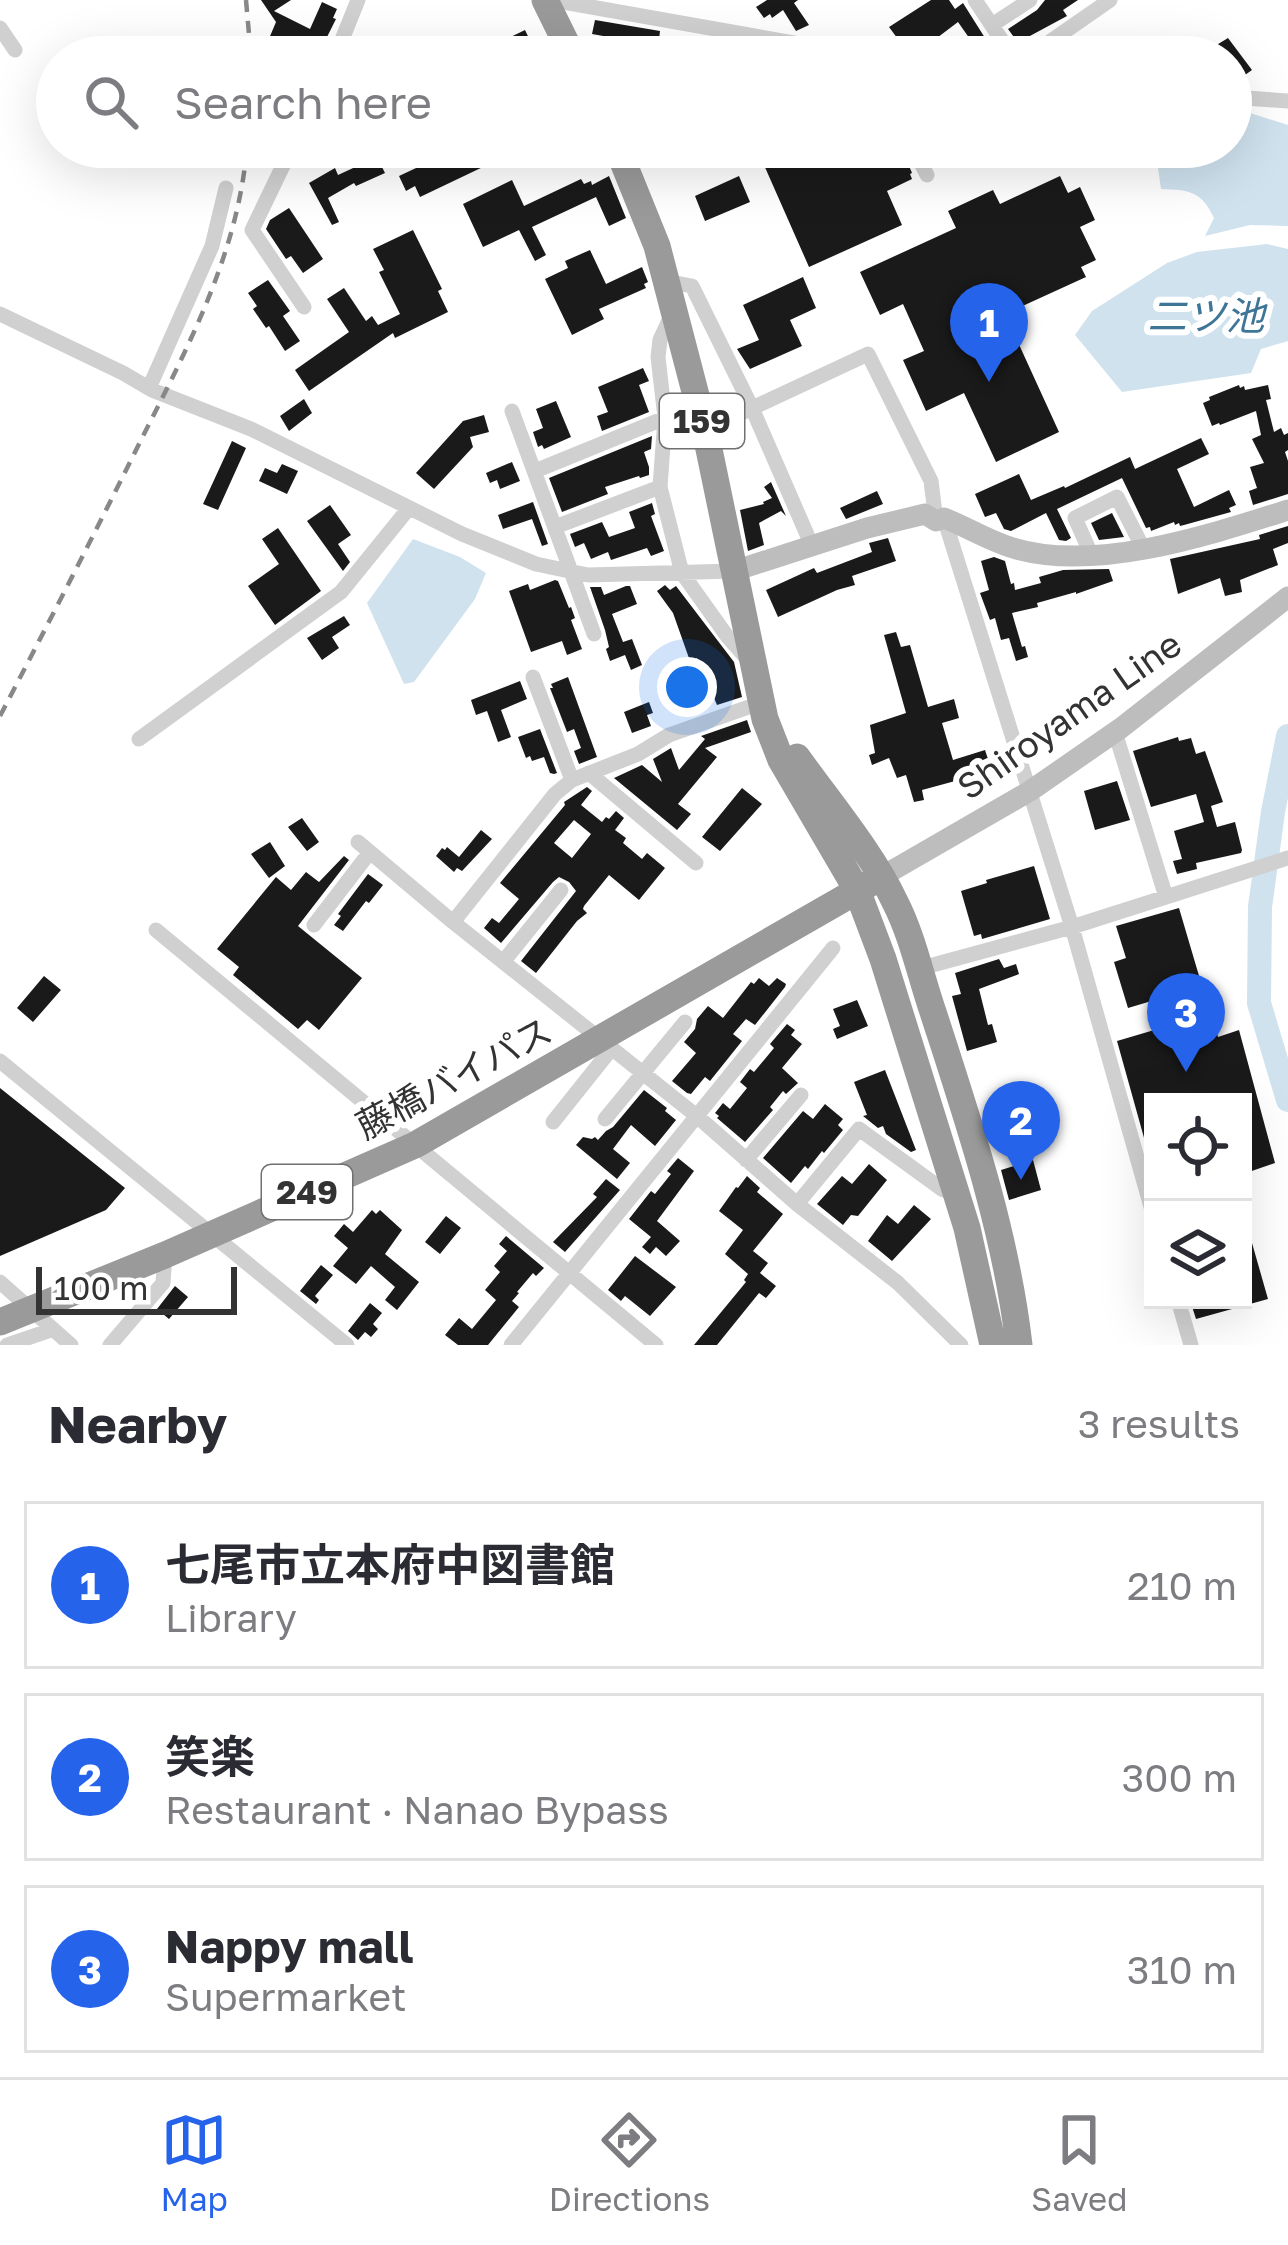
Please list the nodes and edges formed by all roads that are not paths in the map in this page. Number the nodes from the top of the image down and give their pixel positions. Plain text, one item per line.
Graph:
1 (358, 0) edge
2 (548, 0) edge
3 (975, 0) edge
4 (1030, 0) edge
5 (1110, 0) edge
6 (992, 25) junction
7 (0, 28) edge
8 (343, 36) edge
9 (564, 36) edge
10 (738, 36) edge
11 (999, 36) edge
12 (1058, 36) edge
13 (15, 50) dead end
14 (1252, 99) edge
15 (1288, 101) edge
16 (282, 168) edge
17 (625, 168) edge
18 (924, 168) edge
19 (927, 175) dead end
20 (226, 188) dead end
21 (665, 280) junction
22 (304, 307) dead end
23 (673, 313) junction
24 (0, 314) edge
25 (149, 388) junction
26 (752, 408) junction
27 (512, 411) dead end
28 (665, 418) junction
29 (704, 430) junction
30 (535, 471) junction
31 (660, 487) junction
32 (409, 508) junction
33 (1288, 510) edge
34 (940, 519) junction
35 (555, 527) junction
36 (812, 546) junction
37 (1143, 548) junction
38 (1091, 554) junction
39 (734, 571) junction
40 (572, 572) junction
41 (682, 573) junction
42 (1288, 597) edge
43 (594, 634) dead end
44 (756, 669) junction
45 (533, 677) dead end
46 (764, 702) junction
47 (1115, 732) junction
48 (139, 739) dead end
49 (589, 773) junction
50 (572, 780) junction
51 (1030, 791) junction
52 (1288, 858) edge
53 (696, 863) dead end
54 (869, 884) junction
55 (561, 890) dead end
56 (1166, 897) junction
57 (453, 922) junction
58 (314, 925) dead end
59 (1072, 927) junction
60 (156, 930) dead end
61 (832, 948) dead end
62 (503, 962) junction
63 (918, 969) junction
64 (685, 1022) dead end
65 (607, 1044) junction
66 (0, 1060) edge
67 (643, 1073) junction
68 (801, 1095) dead end
69 (698, 1117) junction
70 (604, 1119) dead end
71 (553, 1122) dead end
72 (415, 1145) junction
73 (746, 1160) junction
74 (954, 1186) junction
75 (1149, 1201) edge
76 (797, 1204) junction
77 (210, 1235) junction
78 (165, 1255) junction
79 (567, 1274) junction
80 (0, 1282) edge
81 (1181, 1309) edge
82 (30, 1310) junction
83 (0, 1322) edge
84 (51, 1330) junction
85 (986, 1341) edge
86 (7, 1345) edge
87 (70, 1345) edge
88 (110, 1345) edge
89 (347, 1345) edge
90 (511, 1345) edge
91 (656, 1345) edge
92 (961, 1345) edge
93 (1019, 1345) edge
94 (1191, 1345) edge

1 - 8 street
2 - 9 highway
2 - 10 street
3 - 6 street
4 - 6 street
5 - 12 street
6 - 11 street
7 - 13 street
14 - 15 street
16 - 22 street
17 - 21 highway, 159
18 - 19 street
20 - 25 street
21 - 23 highway, 159
21 - 26 street
23 - 28 street
23 - 29 highway, 159
24 - 25 street
25 - 32 street
26 - 29 street
26 - 34 street
26 - 36 street
27 - 30 street
28 - 30 street
28 - 31 street
29 - 39 highway, 159
30 - 35 street
31 - 35 street
31 - 41 street
32 - 40 street
32 - 48 street
33 - 37 main road
34 - 36 main road
34 - 38 main road
34 - 51 street
35 - 40 street
36 - 39 main road
37 - 38 main road
37 - 38 street
39 - 41 street
39 - 44 highway, 159
40 - 41 street
40 - 43 street
41 - 44 street
42 - 47 main road, Shiroyama Line
44 - 46 highway, 159
45 - 50 street
46 - 49 street
46 - 54 highway, 159
47 - 51 main road, Shiroyama Line
47 - 56 street
49 - 50 street
49 - 53 street
50 - 57 street
51 - 54 main road, Shiroyama Line
51 - 59 street
52 - 56 street
54 - 63 highway, 159
54 - 65 highway, 藤橋バイパス / 249
54 - 74 highway, 159
55 - 62 street
56 - 59 street
57 - 58 street
57 - 62 street
59 - 63 street
59 - 75 street
60 - 72 street
61 - 69 street
62 - 65 street
63 - 93 highway, 159
64 - 67 street
65 - 67 street
65 - 71 street
65 - 72 highway, 藤橋バイパス / 249
66 - 77 street
67 - 69 street
67 - 70 street
68 - 73 street
69 - 73 street
69 - 79 street
72 - 77 highway, 藤橋バイパス / 249
72 - 79 street
73 - 76 street
74 - 76 street
74 - 85 highway, 159
76 - 92 street
77 - 78 highway, 藤橋バイパス / 249
77 - 89 street
78 - 82 highway, 藤橋バイパス / 249
78 - 88 street
79 - 90 street
79 - 91 street
80 - 82 street
81 - 94 street
82 - 83 highway, 藤橋バイパス / 249
82 - 84 street
84 - 86 street
84 - 87 street

